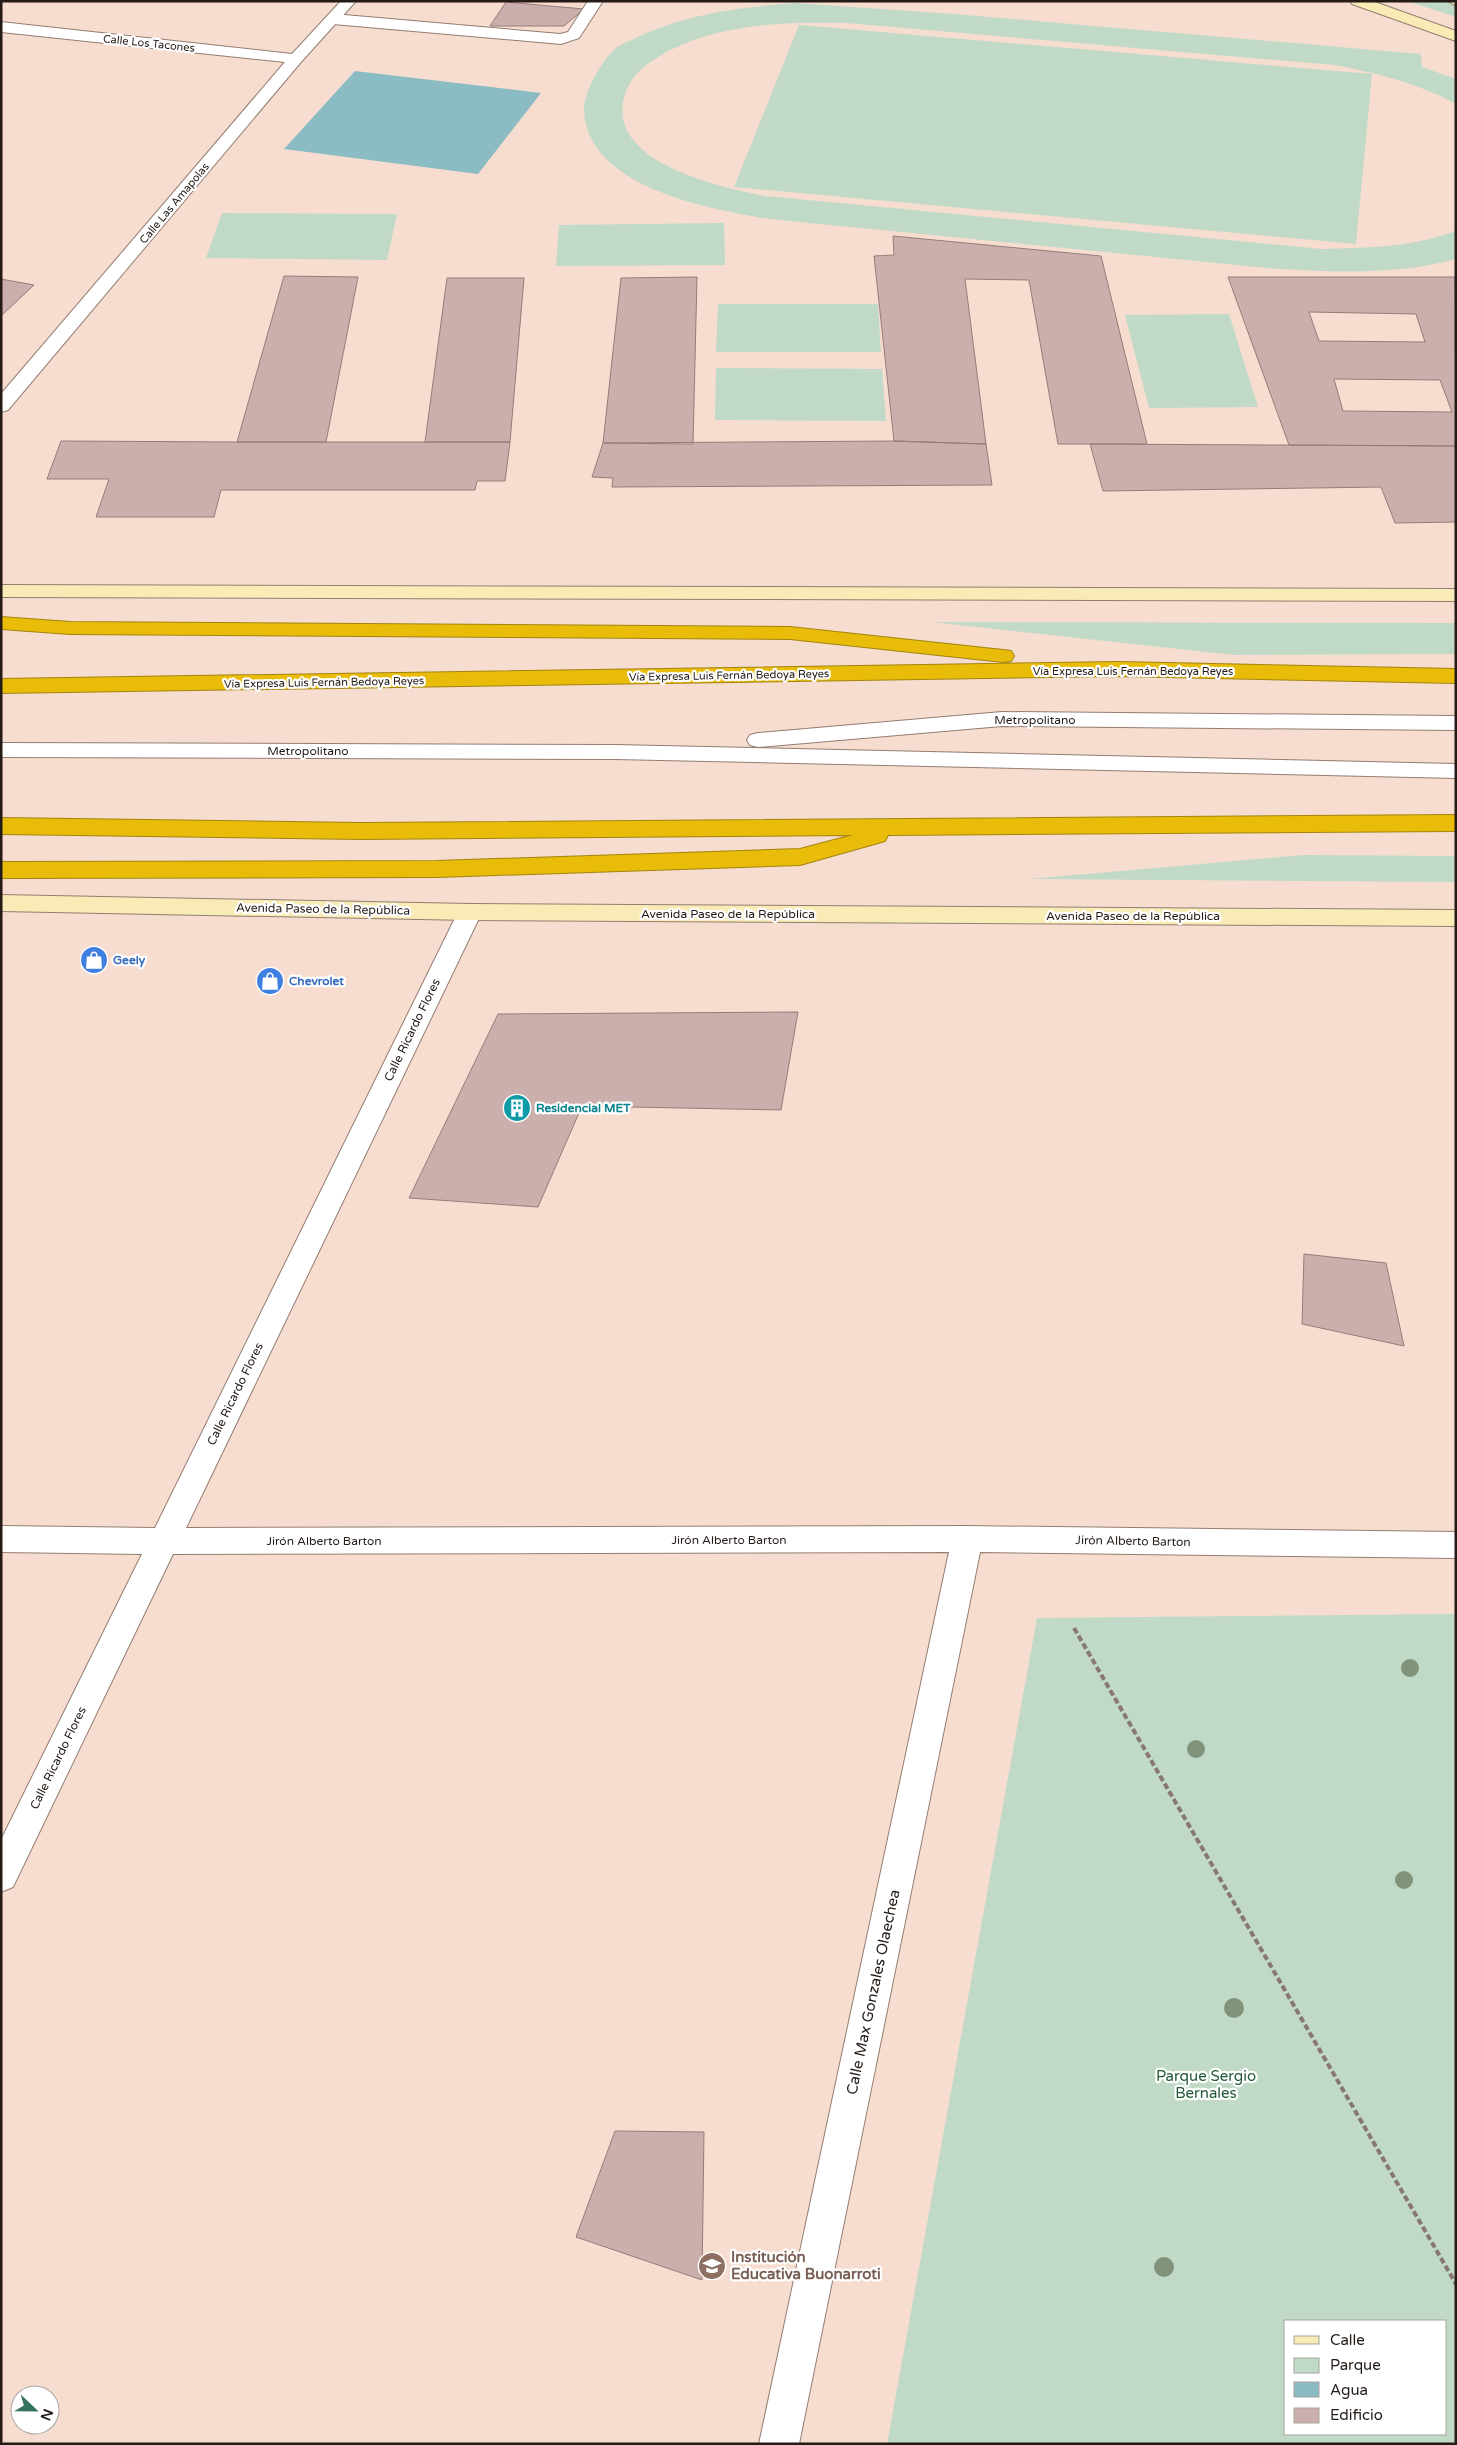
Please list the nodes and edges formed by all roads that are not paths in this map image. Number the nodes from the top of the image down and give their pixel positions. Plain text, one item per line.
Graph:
1 (349, 1) edge
2 (596, 1) edge
3 (1357, 1) edge
4 (333, 20) junction
5 (1, 27) edge
6 (1456, 36) edge
7 (296, 60) junction
8 (1, 406) edge
9 (1, 591) edge
10 (1456, 595) edge
11 (1, 623) edge
12 (1119, 669) junction
13 (1456, 676) edge
14 (1, 686) edge
15 (1456, 722) edge
16 (1, 750) edge
17 (615, 752) junction
18 (1456, 771) edge
19 (1456, 823) edge
20 (1, 826) edge
21 (913, 826) junction
22 (1, 870) edge
23 (1, 903) edge
24 (470, 912) junction
25 (1456, 918) edge
26 (1, 1539) edge
27 (967, 1539) junction
28 (164, 1541) junction
29 (1456, 1545) edge
30 (1, 1876) edge
31 (779, 2444) edge

1 - 4 street, Calle Las Amapolas
2 - 4 street
3 - 6 main road
4 - 7 street, Calle Las Amapolas
5 - 7 street, Calle Los Tacones
7 - 8 street, Calle Las Amapolas
9 - 10 main road
11 - 12 highway
12 - 13 highway, Vía Expresa Luis Fernán Bedoya Reyes
12 - 14 highway, Vía Expresa Luis Fernán Bedoya Reyes
15 - 17 street, Metropolitano
16 - 17 street, Metropolitano
17 - 18 street, Metropolitano
19 - 21 highway
20 - 21 highway
21 - 22 highway
23 - 24 main road, Avenida Paseo de la República
24 - 25 main road, Avenida Paseo de la República
24 - 28 street, Calle Ricardo Flores
26 - 28 street, Jirón Alberto Barton
27 - 28 street, Jirón Alberto Barton
27 - 29 street, Jirón Alberto Barton
27 - 31 street, Calle Max Gonzales Olaechea
28 - 30 street, Calle Ricardo Flores

